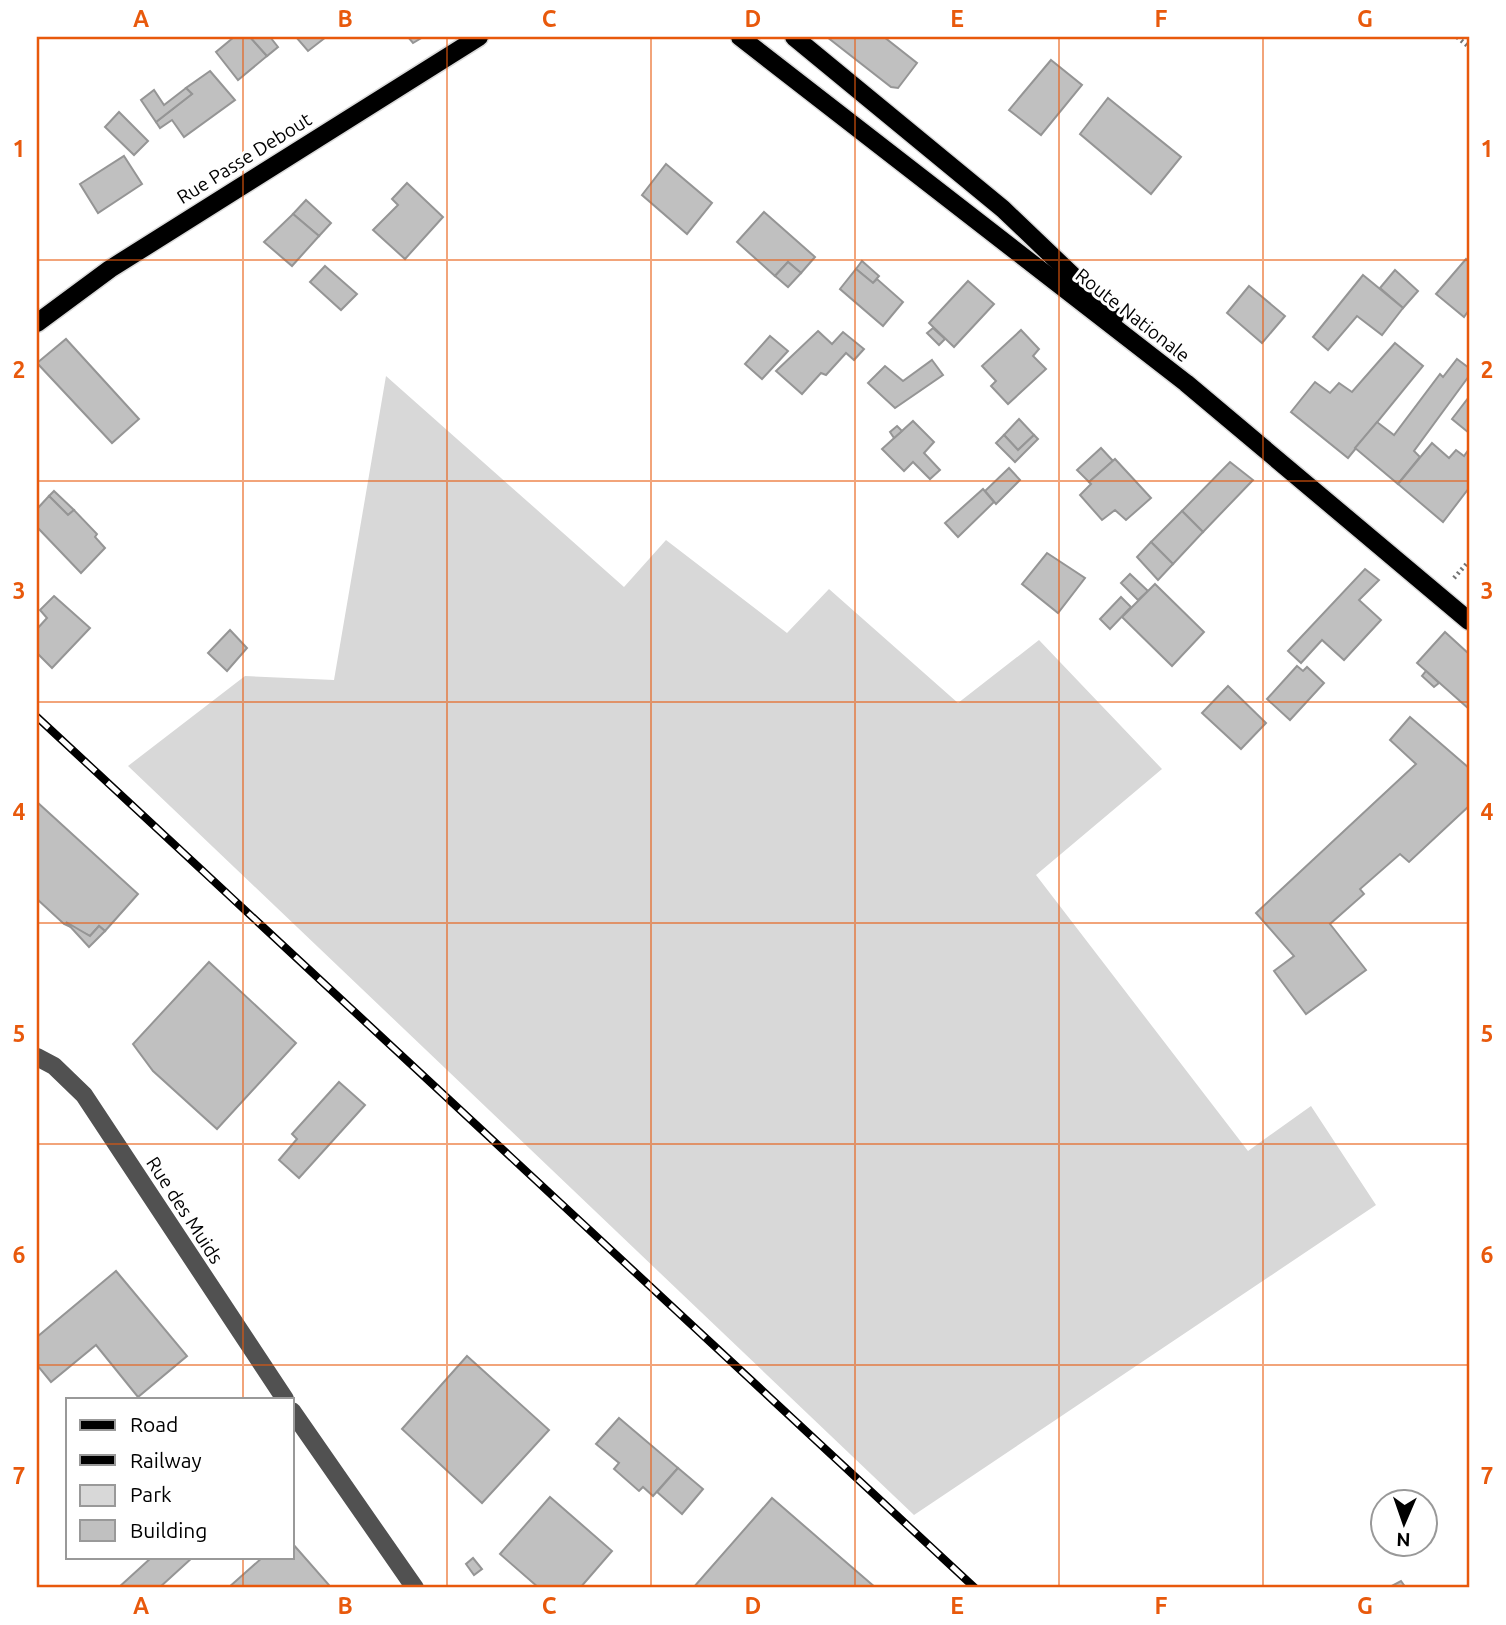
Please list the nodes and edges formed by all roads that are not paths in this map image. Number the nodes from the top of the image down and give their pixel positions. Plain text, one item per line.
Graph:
1 (479, 37) edge
2 (740, 37) edge
3 (794, 37) edge
4 (37, 323) edge
5 (1186, 383) junction
6 (1469, 621) edge
7 (37, 1057) edge
8 (284, 1398) edge
9 (294, 1413) edge
10 (415, 1588) edge

1 - 4 main road, Rue Passe Debout
2 - 5 main road, Route Nationale
3 - 5 main road, Route Nationale
5 - 6 main road
7 - 8 street, Rue des Muids
9 - 10 street

